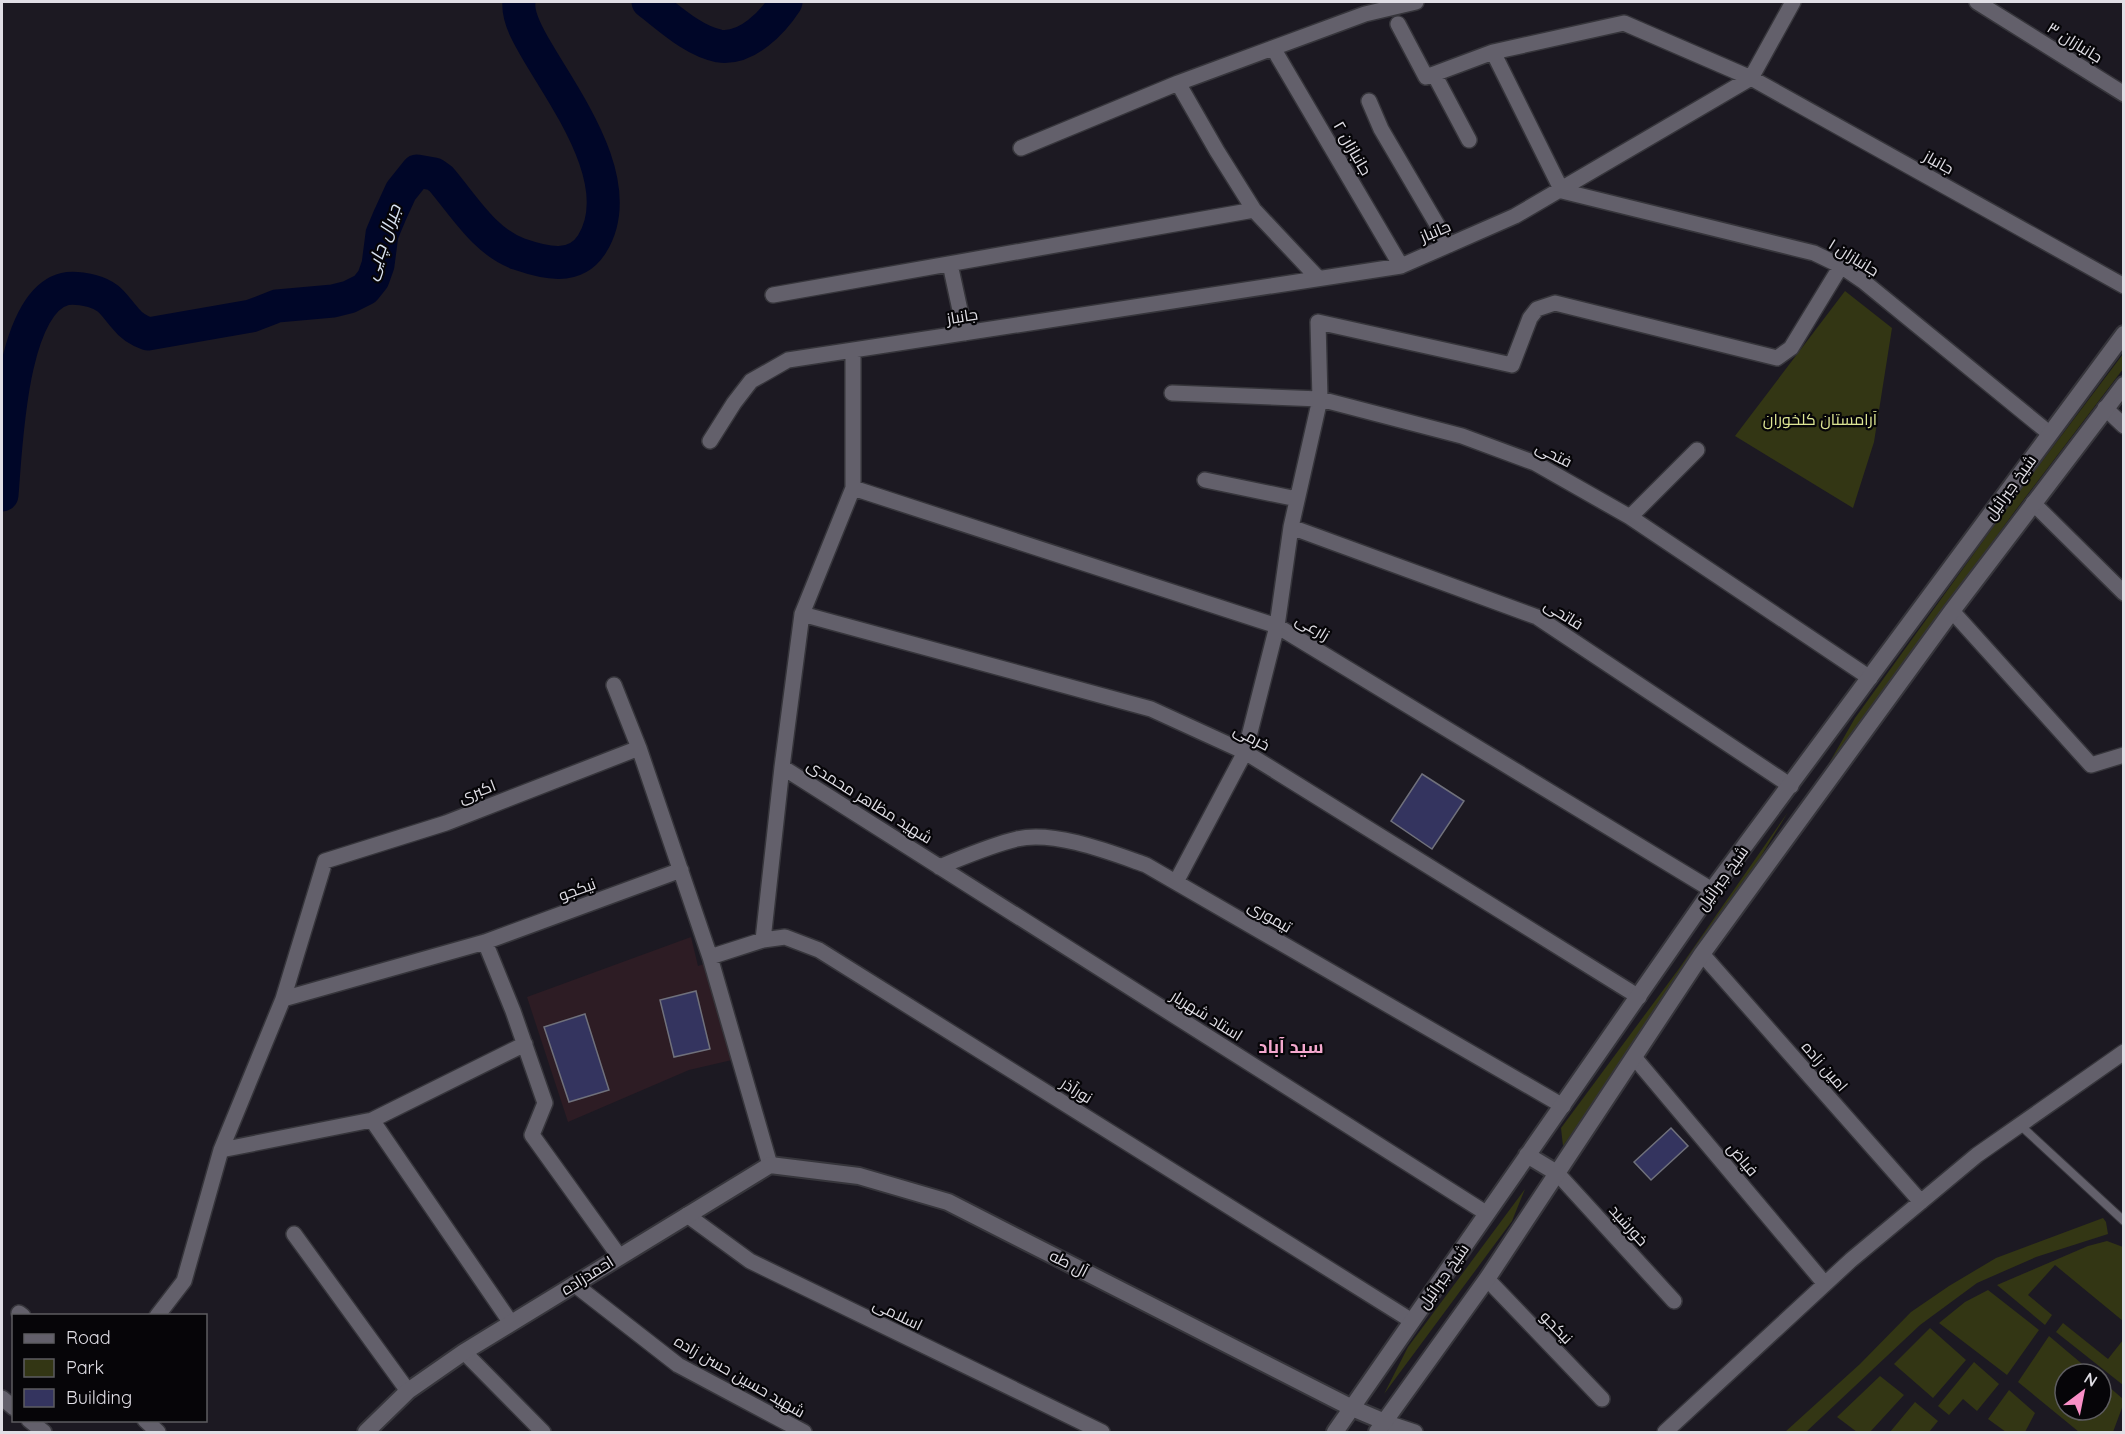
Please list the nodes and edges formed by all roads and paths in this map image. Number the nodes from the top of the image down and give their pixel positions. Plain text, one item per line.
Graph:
1 (1416, 2) edge
2 (1793, 2) edge
3 (1977, 2) edge
4 (1398, 24) dead end
5 (1273, 48) junction
6 (1492, 52) junction
7 (1434, 74) junction
8 (1751, 78) junction
9 (1178, 83) junction
10 (2124, 94) edge
11 (1369, 101) dead end
12 (1469, 140) dead end
13 (1021, 148) dead end
14 (1562, 190) junction
15 (1254, 210) junction
16 (1449, 245) junction
17 (950, 264) junction
18 (1401, 266) junction
19 (1841, 266) junction
20 (1318, 278) junction
21 (2124, 286) edge
22 (773, 295) dead end
23 (965, 333) junction
24 (2124, 334) edge
25 (854, 351) junction
26 (2124, 385) edge
27 (1172, 393) dead end
28 (1320, 399) junction
29 (2106, 408) junction
30 (2124, 426) edge
31 (2049, 433) junction
32 (710, 441) dead end
33 (1696, 450) dead end
34 (1205, 480) dead end
35 (853, 488) junction
36 (1297, 499) junction
37 (2033, 503) junction
38 (1630, 517) junction
39 (1291, 527) junction
40 (2124, 593) edge
41 (1952, 610) junction
42 (802, 614) junction
43 (1277, 626) junction
44 (1870, 678) junction
45 (614, 685) dead end
46 (639, 748) junction
47 (1245, 752) junction
48 (2124, 755) edge
49 (782, 767) junction
50 (1791, 786) junction
51 (1811, 802) junction
52 (939, 867) junction
53 (681, 870) junction
54 (1176, 882) junction
55 (1712, 890) junction
56 (763, 940) junction
57 (485, 942) junction
58 (1702, 954) junction
59 (710, 957) junction
60 (1639, 997) junction
61 (283, 999) junction
62 (525, 1044) junction
63 (2124, 1052) edge
64 (1634, 1057) junction
65 (1563, 1106) junction
66 (372, 1120) junction
67 (2020, 1125) junction
68 (220, 1149) junction
69 (1527, 1155) junction
70 (770, 1165) junction
71 (1557, 1173) junction
72 (1921, 1202) junction
73 (1486, 1213) junction
74 (687, 1215) junction
75 (2124, 1221) edge
76 (294, 1234) dead end
77 (619, 1256) junction
78 (1487, 1279) junction
79 (574, 1284) junction
80 (1826, 1284) junction
81 (1674, 1300) dead end
82 (159, 1314) edge
83 (1412, 1321) junction
84 (511, 1323) junction
85 (464, 1352) junction
86 (408, 1391) junction
87 (1602, 1399) dead end
88 (1352, 1408) junction
89 (32, 1422) edge
90 (1381, 1427) edge
91 (44, 1432) edge
92 (366, 1432) edge
93 (543, 1432) edge
94 (804, 1432) edge
95 (1102, 1432) edge
96 (1335, 1432) edge
97 (1415, 1432) edge
98 (1665, 1432) edge

1 - 5 street
2 - 8 street
3 - 10 street, جانبازان ۳
4 - 7 street
5 - 9 street
5 - 18 street, جانبازان ۲
6 - 7 street
6 - 8 street
6 - 14 street
7 - 12 street
8 - 14 street, جانباز
8 - 21 street, جانباز
9 - 13 street
9 - 15 street
11 - 16 street
14 - 16 street, جانباز
14 - 19 street, جانبازان ۱
15 - 17 street
15 - 20 street
16 - 18 street, جانباز
17 - 22 street
17 - 23 street
18 - 20 street, جانباز
19 - 28 street
19 - 31 street, جانبازان ۱
20 - 23 street, جانباز
23 - 25 street, جانباز
24 - 31 street, شیخ جبرائیل
25 - 32 street, جانباز
25 - 35 street
26 - 29 street, شیخ جبرائیل
27 - 28 street, فتحی
28 - 36 street
28 - 38 street, فتحی
29 - 30 street
29 - 37 street, شیخ جبرائیل
31 - 44 street, شیخ جبرائیل
33 - 38 street
34 - 36 street
35 - 42 street
35 - 43 street, زارعی
36 - 39 street
37 - 40 street
37 - 41 street, شیخ جبرائیل
38 - 44 street, فتحی
39 - 43 street
39 - 50 street, فاتحی
41 - 48 street
41 - 51 street, شیخ جبرائیل
42 - 47 street, خرمی
42 - 49 street
43 - 47 street
43 - 55 street, زارعی
44 - 50 street, شیخ جبرائیل
45 - 46 street
46 - 53 street
46 - 61 street, اکبری
47 - 54 street
47 - 60 street, خرمی
49 - 52 street, شهید مظاهر محمدی
49 - 56 street
50 - 51 street
50 - 55 street, شیخ جبرائیل
51 - 58 street, شیخ جبرائیل
52 - 54 street, تیموری
52 - 73 street, استاد شهریار
53 - 57 street, نیکجو
53 - 59 street
54 - 65 street, تیموری
55 - 60 street, شیخ جبرائیل
56 - 59 street, نورآذر
56 - 83 street, نورآذر
57 - 61 street, نیکجو
57 - 62 street
58 - 64 street, شیخ جبرائیل
58 - 72 street, امین زاده
59 - 70 street
60 - 65 street, شیخ جبرائیل
61 - 68 street
62 - 66 street
62 - 77 street
63 - 67 street
64 - 71 street, شیخ جبرائیل
64 - 80 street, فیاض
65 - 69 street, شیخ جبرائیل
66 - 68 street
66 - 84 street
67 - 72 street
67 - 75 lane
68 - 82 street
69 - 71 street
69 - 73 street, شیخ جبرائیل
70 - 74 street, احمدزاده
70 - 88 street, آل طه
71 - 78 street, شیخ جبرائیل
71 - 81 street, خورشید
72 - 80 street
73 - 83 street, شیخ جبرائیل
74 - 77 street, احمدزاده
74 - 95 street, اسلامی
76 - 86 street
77 - 79 street, احمدزاده
78 - 87 street, نیکجو
78 - 90 street, شیخ جبرائیل
79 - 84 street, احمدزاده
79 - 94 street, شهید حسین حسن زاده
80 - 98 street
83 - 88 street, شیخ جبرائیل
84 - 85 street, احمدزاده
85 - 86 street, احمدزاده
85 - 93 street
86 - 92 street, احمدزاده
88 - 90 street, آل طه
88 - 96 street, شیخ جبرائیل
89 - 91 street
90 - 97 street

